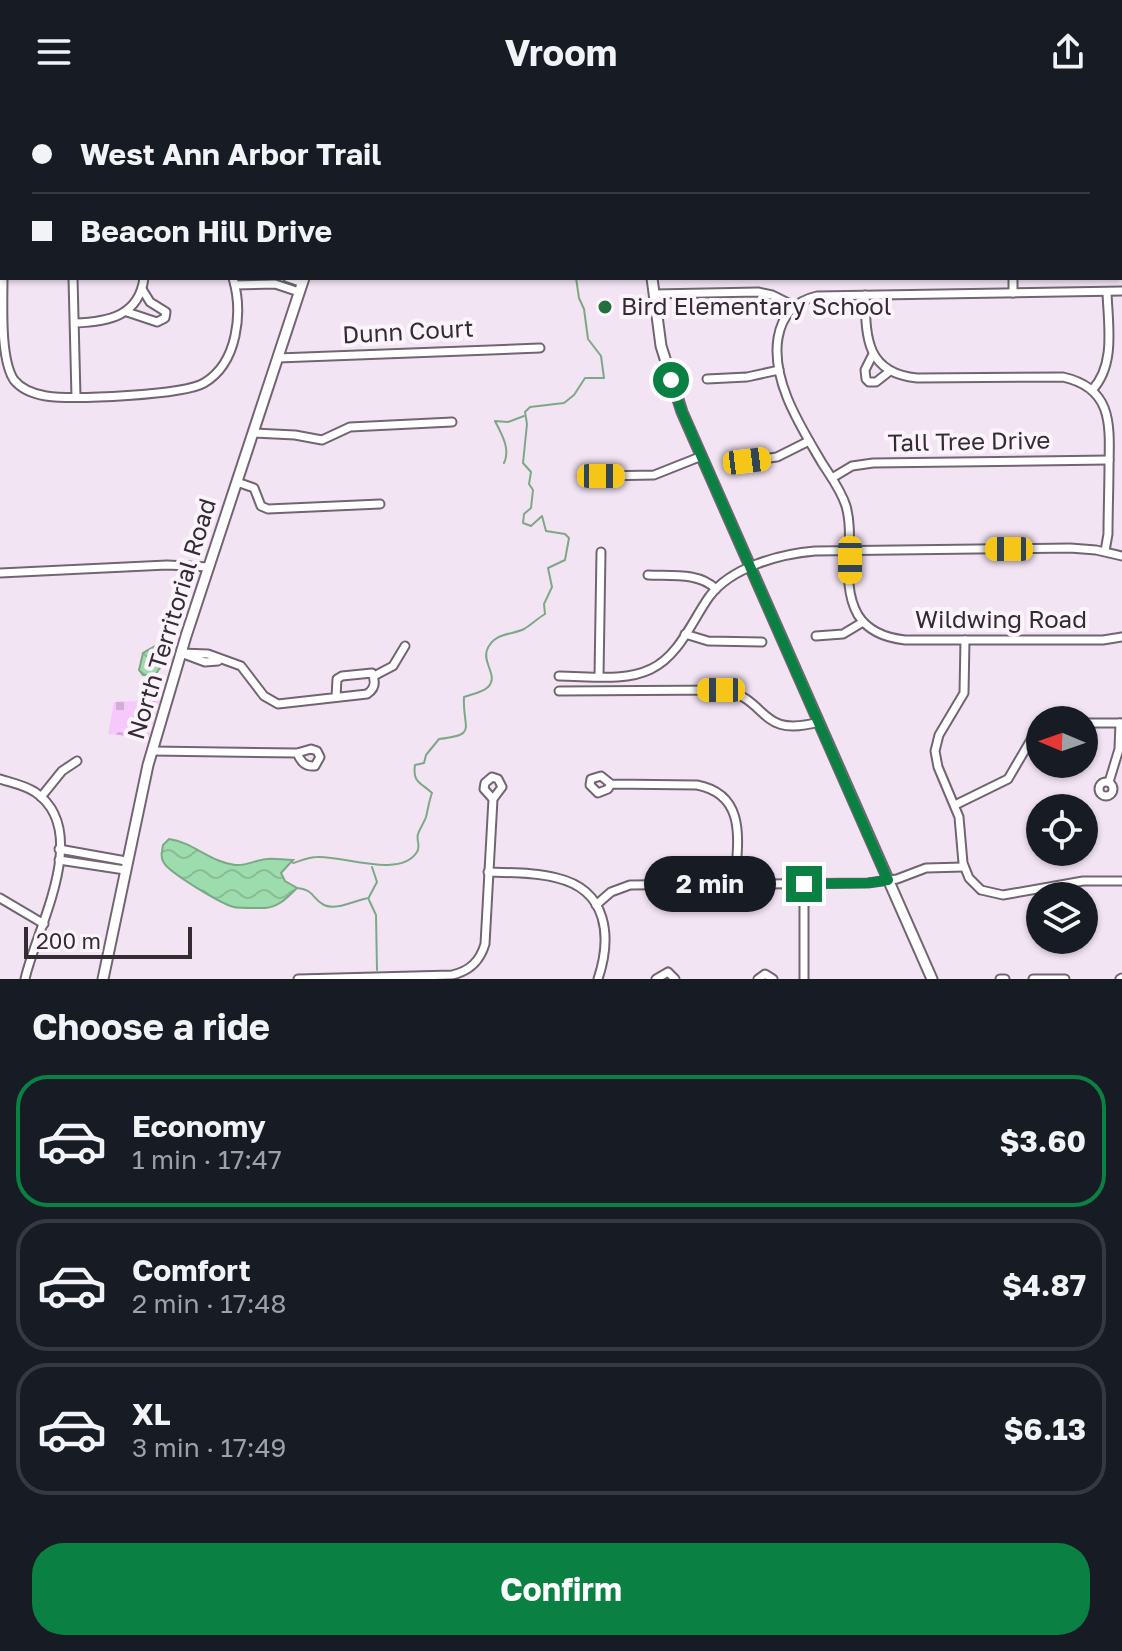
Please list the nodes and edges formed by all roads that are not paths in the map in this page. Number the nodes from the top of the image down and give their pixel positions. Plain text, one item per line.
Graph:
1 (3, 280) edge
2 (73, 280) edge
3 (144, 280) edge
4 (652, 280) edge
5 (1013, 280) edge
6 (234, 281) edge
7 (302, 284) edge
8 (142, 289) junction
9 (1122, 291) edge
10 (1107, 292) junction
11 (1013, 293) junction
12 (654, 294) junction
13 (865, 295) junction
14 (794, 306) junction
15 (127, 312) junction
16 (75, 323) junction
17 (540, 348) dead end
18 (873, 354) junction
19 (278, 358) junction
20 (779, 370) junction
21 (890, 371) junction
22 (707, 379) dead end
23 (1092, 390) junction
24 (76, 397) junction
25 (452, 422) dead end
26 (253, 433) junction
27 (809, 441) junction
28 (702, 456) junction
29 (1109, 460) junction
30 (747, 461) dead end
31 (601, 476) dead end
32 (832, 478) junction
33 (237, 482) junction
34 (380, 504) dead end
35 (850, 550) junction
36 (1105, 551) junction
37 (601, 552) dead end
38 (1122, 556) edge
39 (209, 567) junction
40 (751, 568) junction
41 (0, 573) edge
42 (648, 575) dead end
43 (716, 589) junction
44 (863, 622) junction
45 (685, 634) junction
46 (816, 636) dead end
47 (1122, 637) edge
48 (965, 640) junction
49 (762, 642) dead end
50 (405, 646) dead end
51 (181, 653) junction
52 (374, 676) junction
53 (559, 676) dead end
54 (599, 676) junction
55 (559, 691) dead end
56 (336, 697) junction
57 (819, 722) junction
58 (1098, 723) edge
59 (1121, 723) edge
60 (1026, 748) edge
61 (152, 751) junction
62 (297, 753) dead end
63 (77, 761) dead end
64 (0, 779) edge
65 (1109, 782) dead end
66 (611, 784) dead end
67 (41, 797) junction
68 (493, 799) dead end
69 (955, 805) junction
70 (59, 849) junction
71 (59, 860) junction
72 (126, 866) junction
73 (964, 867) junction
74 (488, 872) junction
75 (888, 880) junction
76 (1122, 881) edge
77 (735, 884) junction
78 (804, 884) junction
79 (0, 898) edge
80 (596, 905) junction
81 (44, 924) junction
82 (25, 979) edge
83 (103, 979) edge
84 (298, 979) edge
85 (598, 979) edge
86 (656, 979) edge
87 (675, 979) edge
88 (758, 979) edge
89 (773, 979) edge
90 (804, 979) edge
91 (932, 979) edge
92 (1033, 979) edge
93 (1065, 979) edge

1 - 24 street
2 - 16 street
3 - 8 street
4 - 12 street
5 - 11 street
6 - 7 street
6 - 24 street
7 - 19 street, North Territorial Road
8 - 15 street
8 - 15 street
9 - 10 street
10 - 11 street
10 - 23 street
11 - 13 street
12 - 14 street
12 - 28 street
13 - 14 street
13 - 18 street
14 - 20 street
15 - 16 street
16 - 24 street
17 - 19 street, Dunn Court
18 - 21 street
18 - 21 street
19 - 26 street, North Territorial Road
20 - 22 street
20 - 27 street
21 - 23 street
23 - 29 street
25 - 26 street
26 - 33 street, North Territorial Road
27 - 30 street
27 - 32 street
28 - 31 street
28 - 40 street
29 - 32 street, Tall Tree Drive
29 - 36 street
32 - 35 street
33 - 34 street
33 - 39 street, North Territorial Road
35 - 36 street
35 - 40 street
35 - 44 street
36 - 38 street
37 - 54 street
39 - 41 street
39 - 51 street, North Territorial Road
40 - 43 street
40 - 57 street
42 - 43 street
43 - 45 street
44 - 46 street
44 - 48 street, Wildwing Road
45 - 49 street
45 - 54 street
47 - 48 street, Wildwing Road
48 - 69 street
50 - 52 street
51 - 56 street
51 - 61 street, North Territorial Road
52 - 56 street
52 - 56 street
53 - 54 street
55 - 57 street
57 - 75 street
58 - 59 street
59 - 65 street
60 - 69 street
61 - 62 street
61 - 72 street, North Territorial Road
63 - 67 street
64 - 67 street
66 - 77 street
67 - 70 street
68 - 74 street
69 - 73 street
70 - 71 street
70 - 72 street
71 - 72 street
71 - 81 street
72 - 83 street, North Territorial Road
73 - 75 street
73 - 76 street
74 - 80 street
74 - 84 street
75 - 78 street
75 - 91 street
77 - 78 street
77 - 80 street
78 - 90 street
79 - 81 street
80 - 85 street
81 - 82 street
86 - 87 street
88 - 89 street
92 - 93 street

